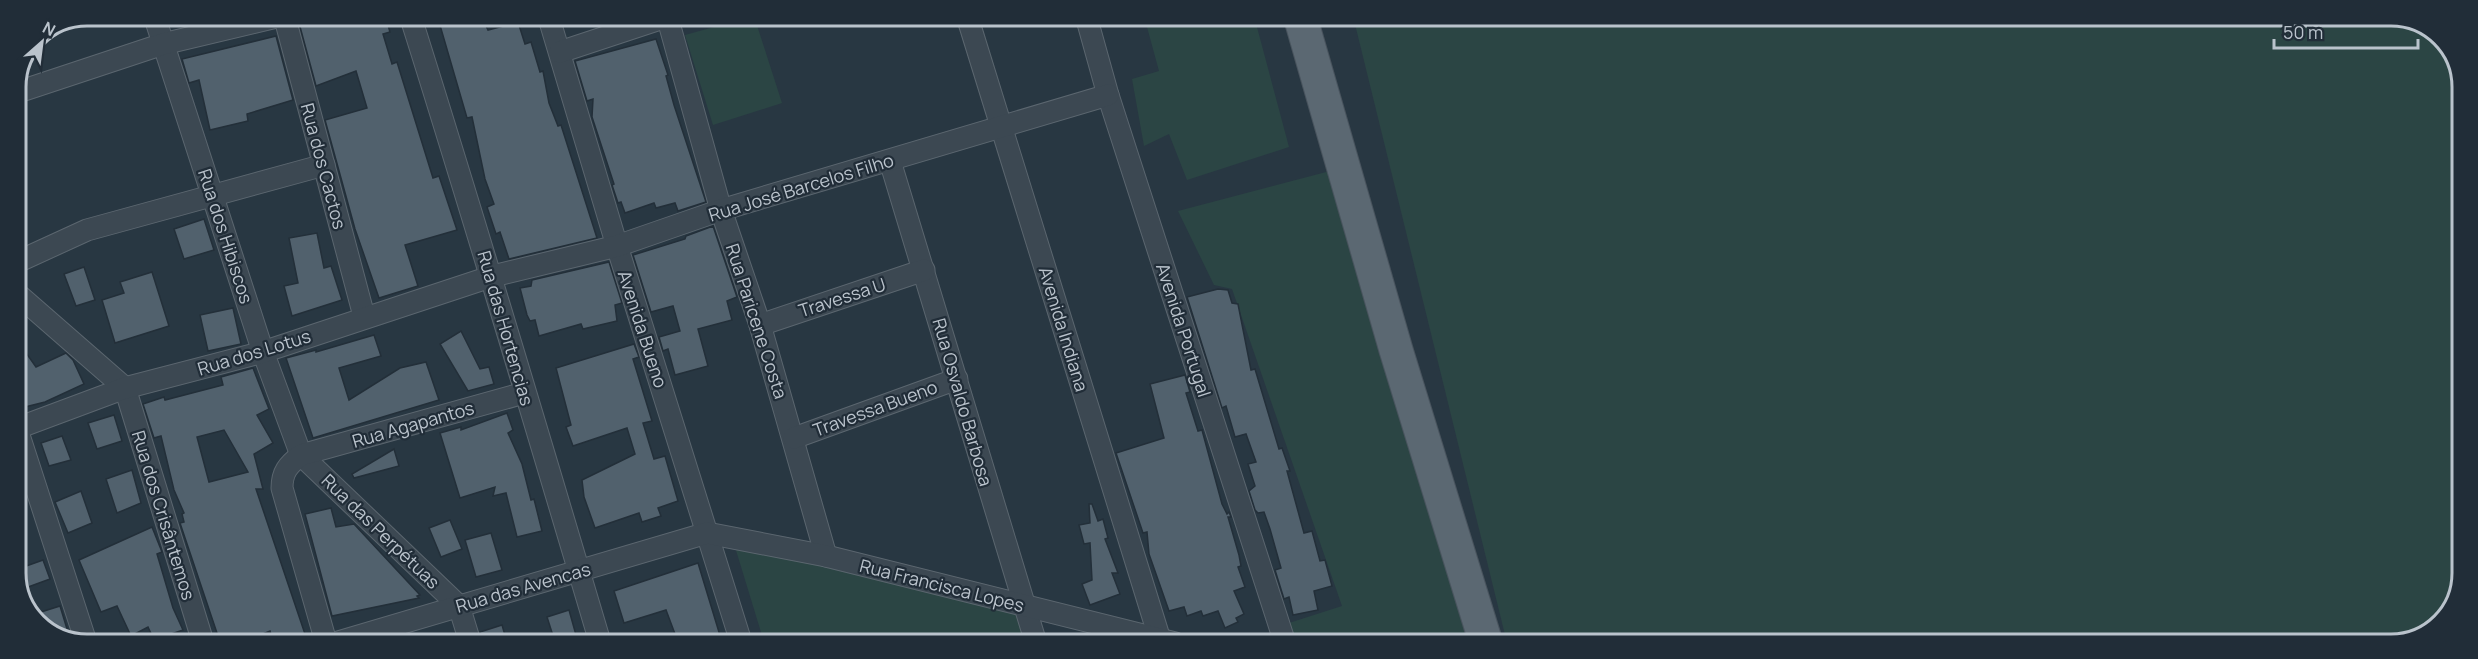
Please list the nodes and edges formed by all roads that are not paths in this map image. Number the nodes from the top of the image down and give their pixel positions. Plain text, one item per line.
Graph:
1 (157, 26) edge
2 (238, 26) edge
3 (287, 26) edge
4 (413, 26) edge
5 (552, 26) edge
6 (638, 26) edge
7 (671, 26) edge
8 (970, 26) edge
9 (1089, 26) edge
10 (1303, 26) edge
11 (163, 44) junction
12 (560, 52) junction
13 (26, 89) edge
14 (1107, 95) junction
15 (1002, 127) junction
16 (890, 161) junction
17 (324, 165) junction
18 (214, 198) junction
19 (721, 210) junction
20 (617, 246) junction
21 (26, 258) edge
22 (924, 270) junction
23 (493, 276) junction
24 (26, 302) edge
25 (364, 316) junction
26 (759, 324) junction
27 (263, 352) junction
28 (957, 379) junction
29 (124, 388) junction
30 (524, 393) junction
31 (26, 425) edge
32 (794, 438) junction
33 (301, 455) junction
34 (26, 459) edge
35 (707, 533) junction
36 (826, 556) junction
37 (579, 571) junction
38 (1024, 605) junction
39 (459, 606) junction
40 (83, 633) edge
41 (200, 633) edge
42 (323, 633) edge
43 (368, 633) edge
44 (467, 633) edge
45 (597, 633) edge
46 (738, 633) edge
47 (1033, 633) edge
48 (1113, 633) edge
49 (1162, 633) edge
50 (1282, 633) edge
51 (1483, 633) edge

1 - 11 street, Rua dos Hibiscos
2 - 11 street
3 - 17 street, Rua dos Cactos
4 - 23 street, Rua das Hortencias
5 - 12 street, Avenida Bueno
6 - 12 street
7 - 19 street, Rua Paricene Costa
8 - 15 street, Avenida Indiana
9 - 14 street, Avenida Portugal
10 - 51 main road
11 - 13 street
11 - 18 street, Rua dos Hibiscos
12 - 20 street, Avenida Bueno
14 - 15 street, Rua José Barcelos Filho
14 - 50 street, Avenida Portugal
15 - 16 street, Rua José Barcelos Filho
15 - 49 street, Avenida Indiana
16 - 19 street, Rua José Barcelos Filho
16 - 22 street, Rua Osvaldo Barbosa
17 - 18 street
17 - 25 street, Rua dos Cactos
18 - 21 street
18 - 27 street, Rua dos Hibiscos
19 - 20 street, Rua José Barcelos Filho
19 - 26 street, Rua Paricene Costa
20 - 23 street, Rua José Barcelos Filho
20 - 35 street, Avenida Bueno
22 - 26 street, Travessa U
22 - 28 street, Rua Osvaldo Barbosa
23 - 25 street, Rua dos Lotus
23 - 30 street, Rua das Hortencias
24 - 29 street
25 - 27 street, Rua dos Lotus
26 - 32 street, Rua Paricene Costa
27 - 29 street, Rua dos Lotus
27 - 33 street, Rua dos Hibiscos
28 - 32 street, Travessa Bueno
28 - 38 street, Rua Osvaldo Barbosa
29 - 31 street, Rua dos Lotus
29 - 41 street, Rua dos Crisântemos
30 - 33 street, Rua Agapantos
30 - 37 street, Rua das Hortencias
32 - 36 street, Rua Paricene Costa
33 - 39 street, Rua das Perpétuas
33 - 42 street
34 - 40 street
35 - 36 street, Rua Francisca Lopes
35 - 37 street, Rua das Avencas
35 - 46 street, Avenida Bueno
36 - 38 street, Rua Francisca Lopes
37 - 39 street, Rua das Avencas
37 - 45 street, Rua das Hortencias
38 - 47 street, Rua Osvaldo Barbosa
38 - 48 street, Rua Francisca Lopes
39 - 43 street, Rua das Avencas
39 - 44 street, Rua das Perpétuas

